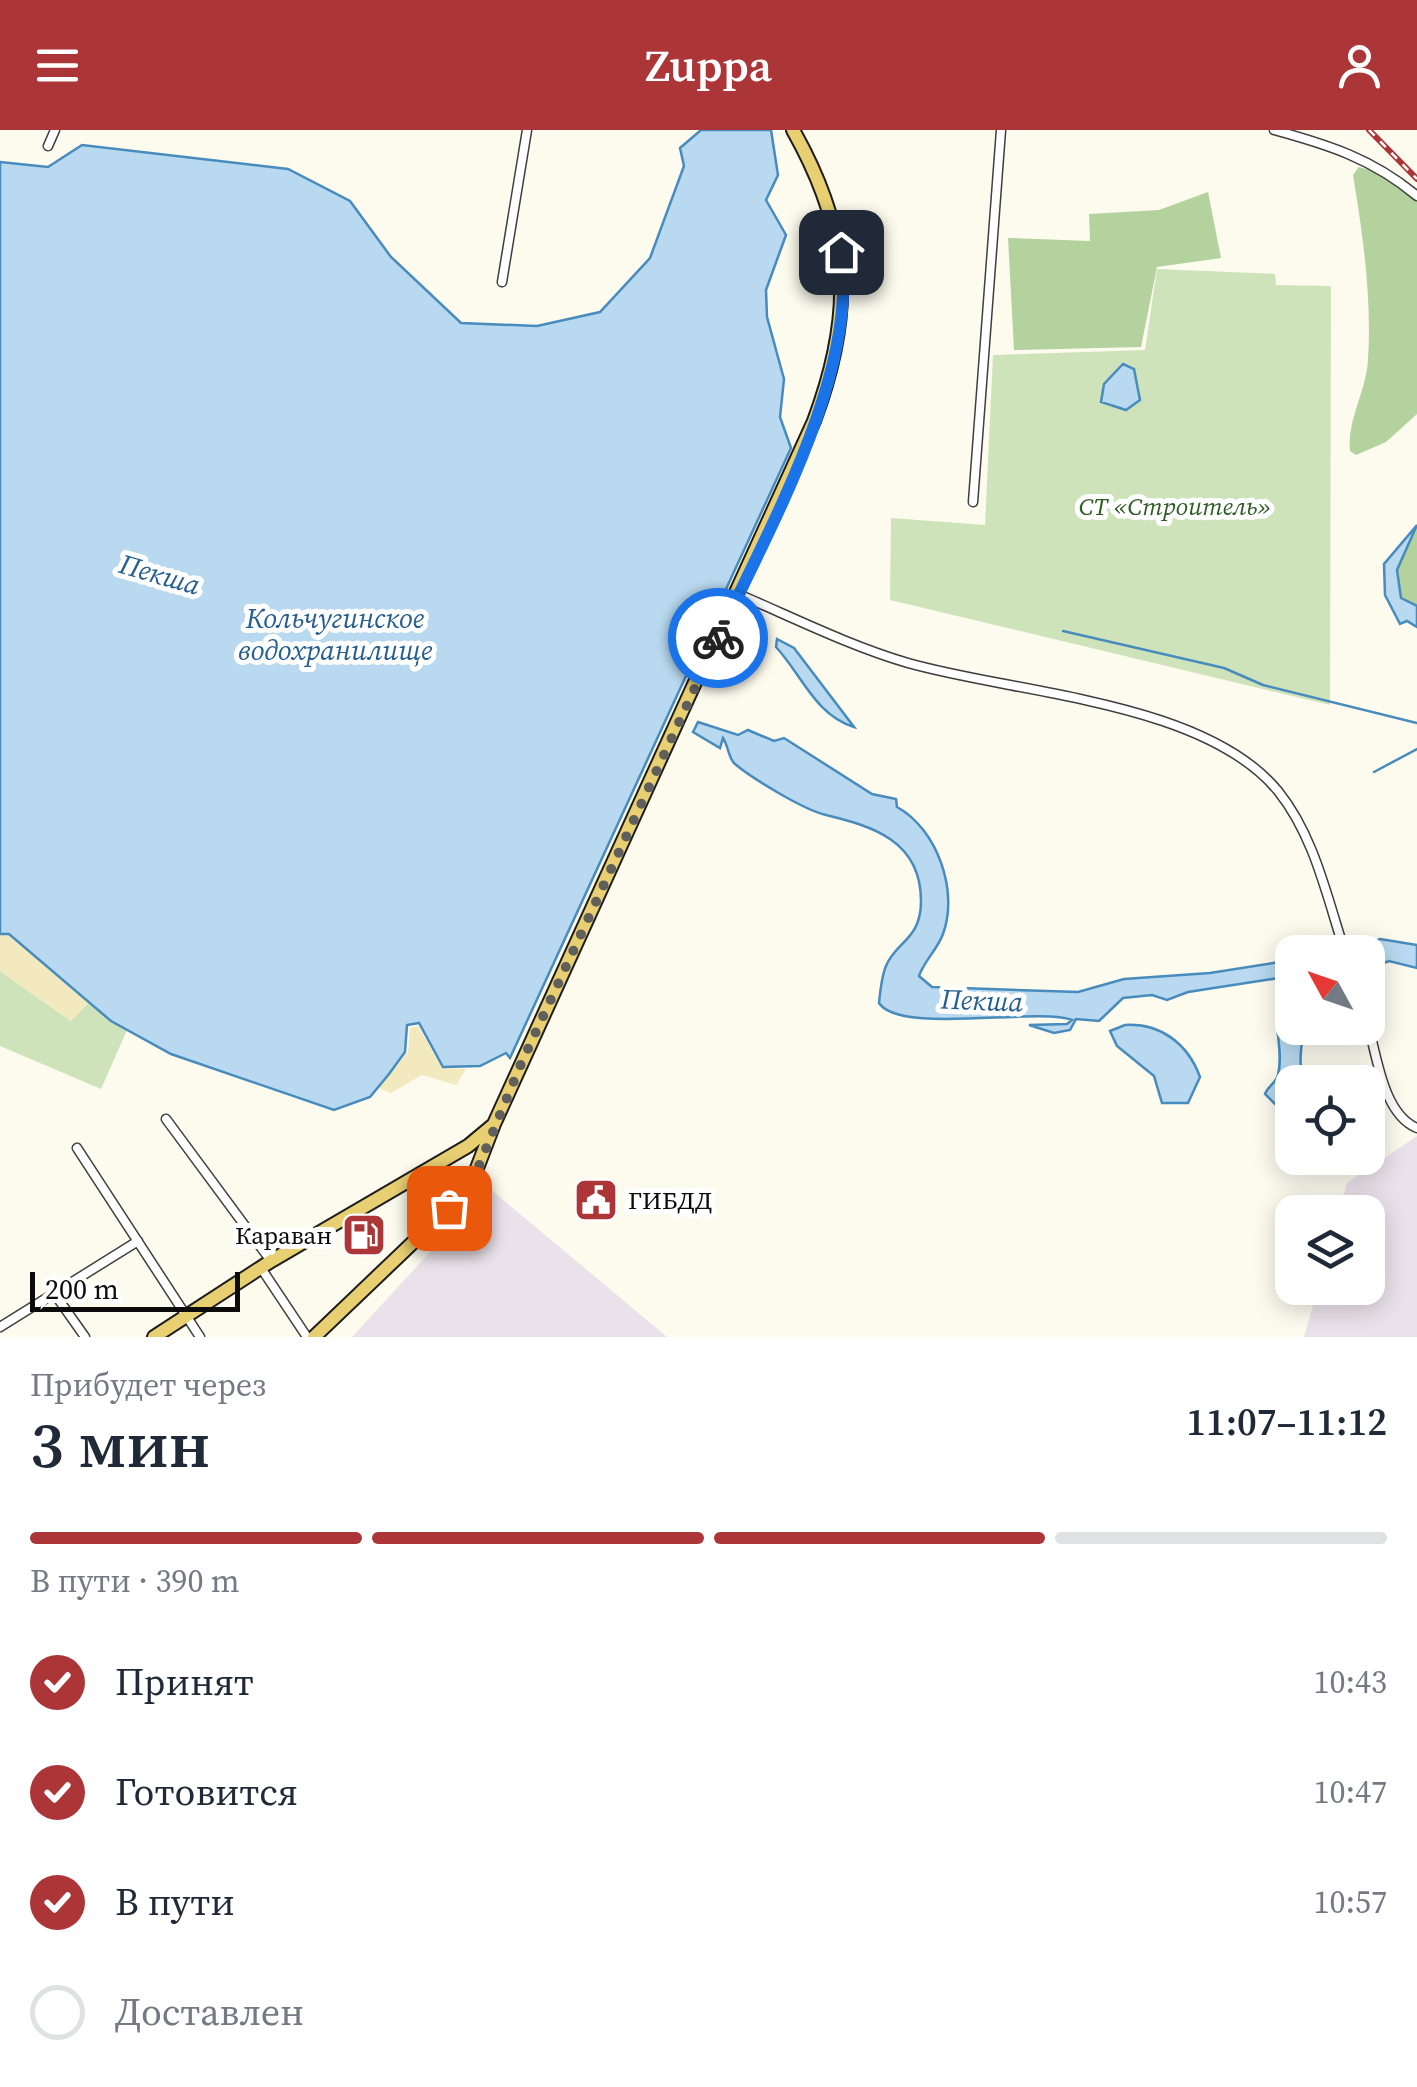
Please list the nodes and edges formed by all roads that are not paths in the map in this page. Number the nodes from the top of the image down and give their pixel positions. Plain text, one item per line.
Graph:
1 (55, 130) edge
2 (527, 130) edge
3 (793, 130) edge
4 (1001, 130) edge
5 (1274, 130) edge
6 (48, 146) dead end
7 (1417, 196) edge
8 (502, 282) dead end
9 (973, 502) dead end
10 (738, 594) junction
11 (1339, 935) edge
12 (1374, 1045) edge
13 (166, 1119) dead end
14 (494, 1124) junction
15 (1417, 1128) edge
16 (77, 1148) dead end
17 (138, 1241) junction
18 (266, 1264) junction
19 (54, 1293) junction
20 (186, 1316) junction
21 (0, 1326) edge
22 (85, 1337) edge
23 (154, 1337) edge
24 (200, 1337) edge
25 (311, 1337) edge

1 - 6 street
2 - 8 street
3 - 10 main road
4 - 9 street
5 - 7 street
10 - 11 street
10 - 14 main road
12 - 15 street
13 - 18 street
14 - 18 main road
14 - 25 main road
16 - 17 street
17 - 19 street
17 - 20 street
18 - 20 main road
18 - 25 street
19 - 21 street
19 - 22 street
20 - 23 main road
20 - 24 street

